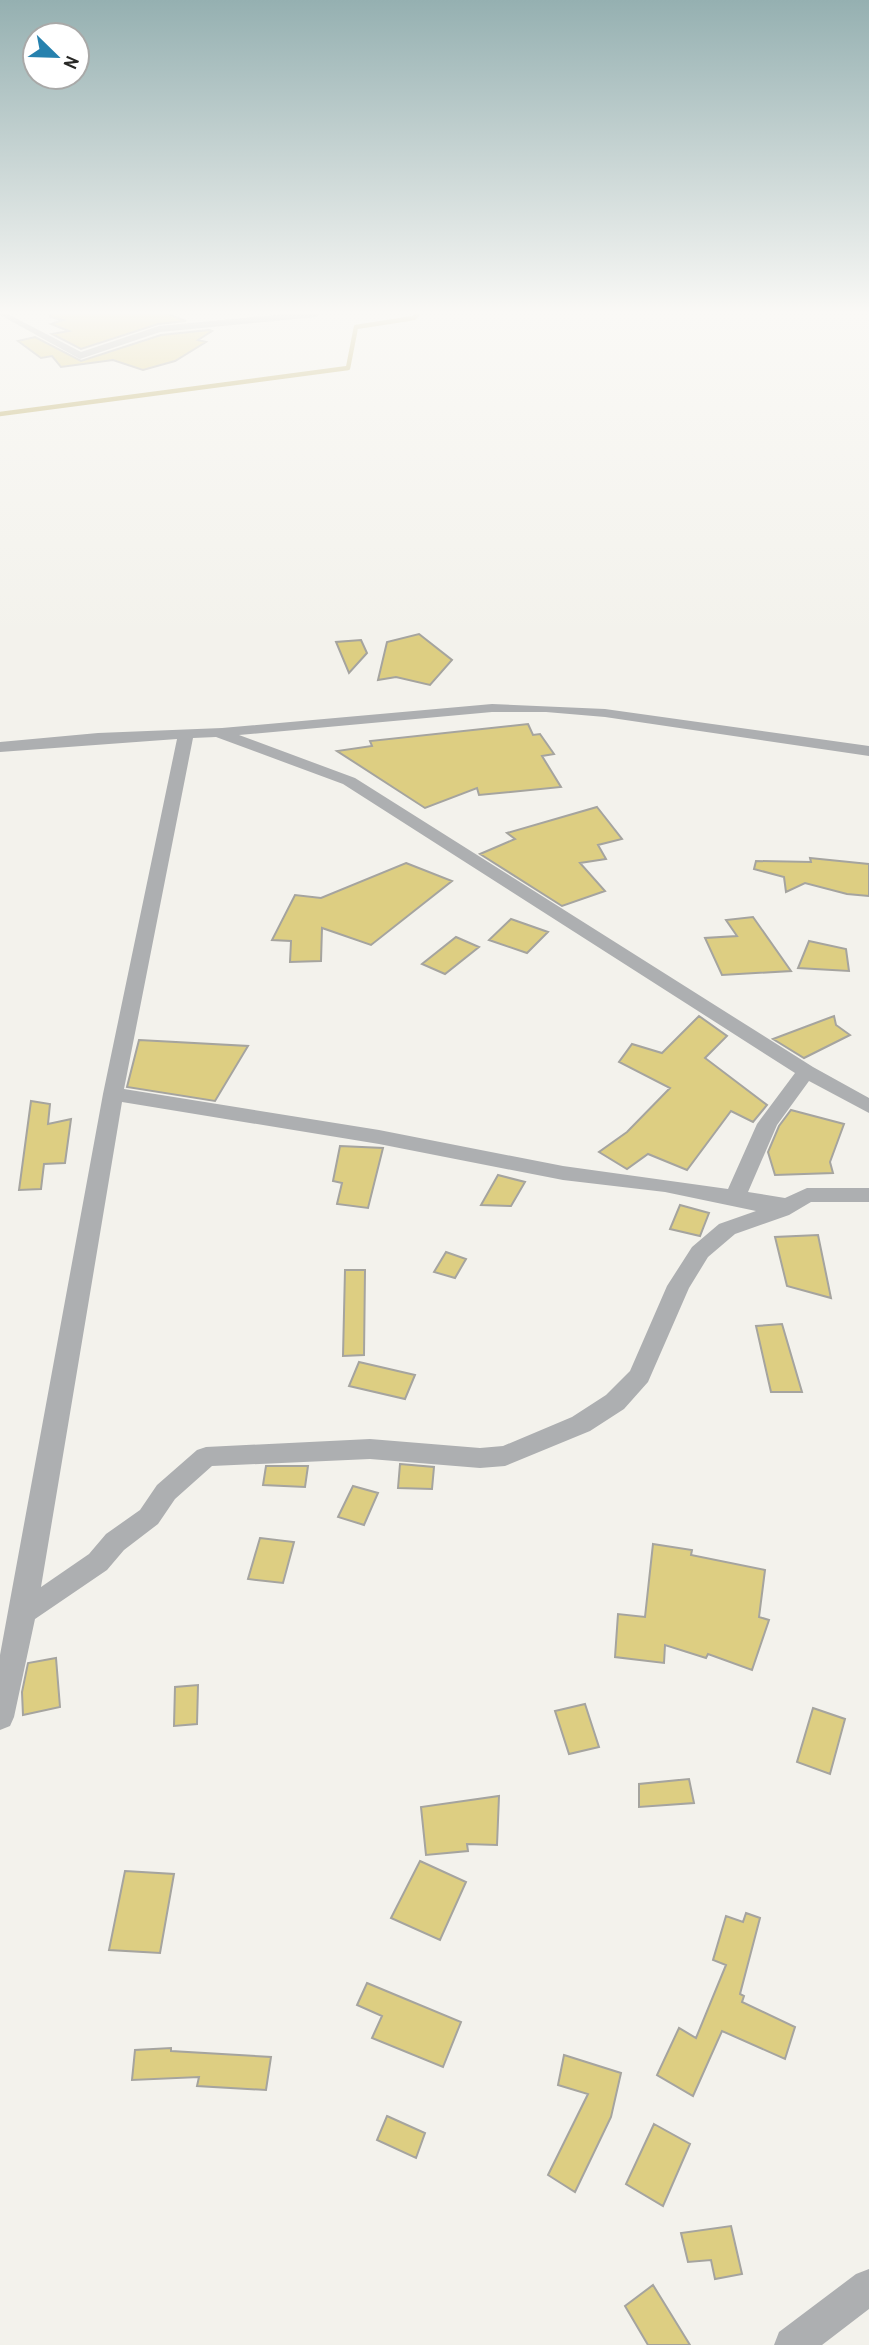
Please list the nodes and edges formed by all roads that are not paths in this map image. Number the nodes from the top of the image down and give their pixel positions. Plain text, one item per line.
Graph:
1 (218, 732) junction
2 (186, 733) junction
3 (0, 747) edge
4 (869, 751) edge
5 (806, 1071) junction
6 (113, 1094) junction
7 (869, 1107) edge
8 (869, 1195) edge
9 (735, 1198) junction
10 (23, 1613) junction
11 (0, 1717) edge
12 (869, 2287) edge
13 (793, 2345) edge

1 - 2 street
1 - 4 street
1 - 5 street
2 - 3 street
2 - 6 street
5 - 7 street
5 - 9 street
6 - 9 street
6 - 10 street
8 - 9 street
9 - 10 street
10 - 11 street
12 - 13 street

